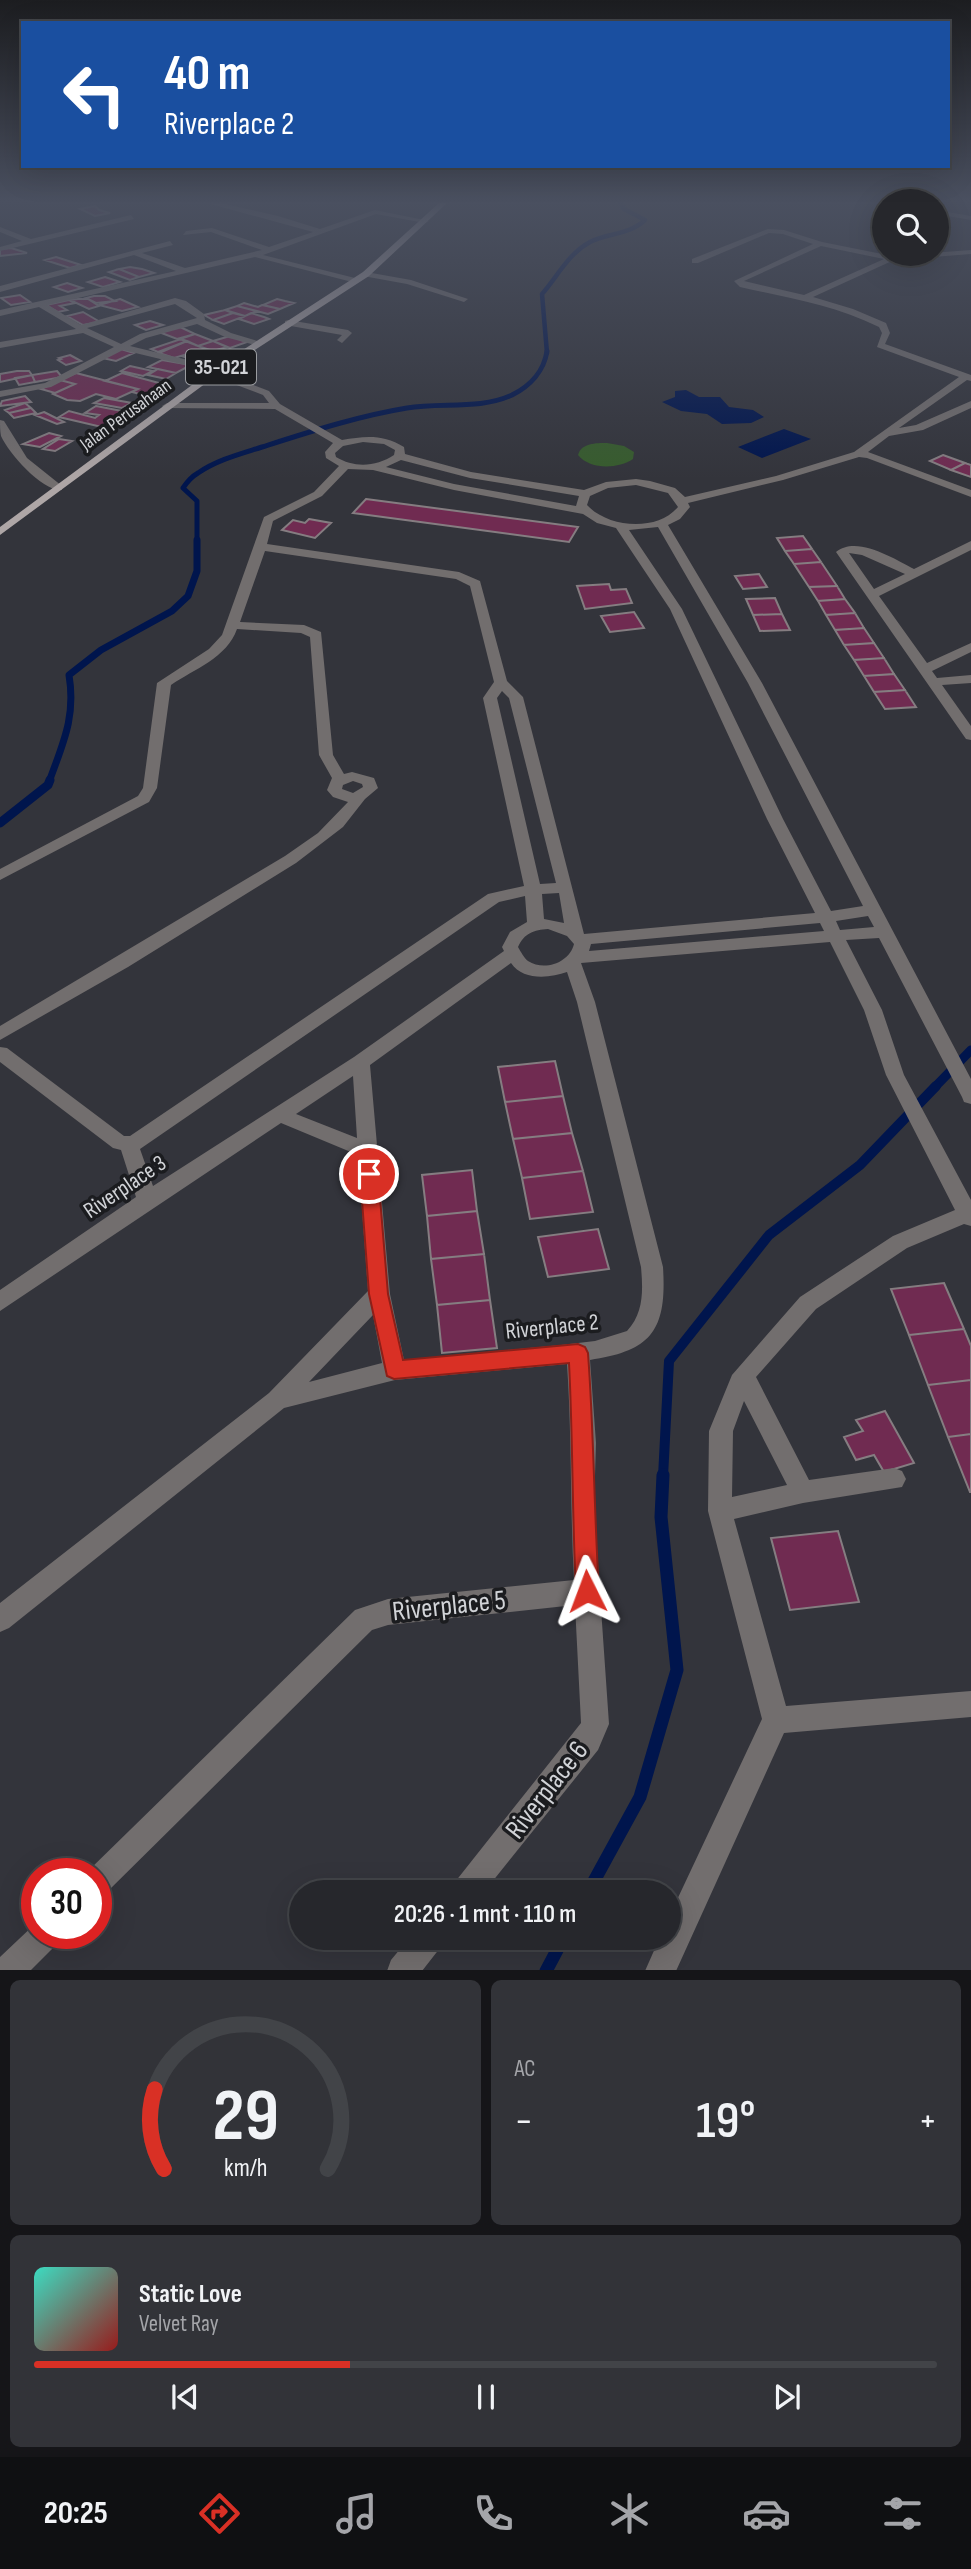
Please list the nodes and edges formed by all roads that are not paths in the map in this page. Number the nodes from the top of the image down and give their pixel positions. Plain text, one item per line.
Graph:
1 (73, 295) edge
2 (80, 295) edge
3 (333, 295) edge
4 (451, 295) edge
5 (790, 295) edge
6 (811, 295) edge
7 (76, 296) junction
8 (804, 298) junction
9 (464, 299) dead end
10 (42, 305) junction
11 (0, 313) edge
12 (201, 321) junction
13 (288, 323) junction
14 (83, 328) junction
15 (342, 340) dead end
16 (259, 342) junction
17 (0, 345) edge
18 (121, 347) junction
19 (215, 371) junction
20 (968, 377) edge
21 (0, 394) edge
22 (971, 404) edge
23 (167, 406) junction
24 (277, 406) junction
25 (0, 424) edge
26 (880, 435) junction
27 (336, 440) junction
28 (4, 444) edge
29 (858, 454) junction
30 (399, 456) junction
31 (346, 465) junction
32 (373, 467) junction
33 (58, 488) junction
34 (585, 494) junction
35 (971, 494) edge
36 (682, 500) junction
37 (584, 511) junction
38 (661, 523) junction
39 (6, 524) edge
40 (620, 525) junction
41 (0, 532) edge
42 (971, 545) edge
43 (261, 547) junction
44 (912, 573) junction
45 (874, 594) junction
46 (232, 625) junction
47 (971, 647) edge
48 (926, 669) junction
49 (971, 678) edge
50 (501, 682) junction
51 (934, 682) junction
52 (971, 736) edge
53 (0, 875) edge
54 (565, 888) junction
55 (533, 889) junction
56 (871, 910) junction
57 (827, 917) junction
58 (536, 925) junction
59 (882, 932) junction
60 (837, 936) junction
61 (577, 948) junction
62 (512, 954) junction
63 (0, 1034) edge
64 (0, 1053) edge
65 (361, 1062) junction
66 (971, 1097) edge
67 (280, 1115) junction
68 (129, 1144) junction
69 (368, 1150) junction
70 (147, 1200) junction
71 (970, 1214) edge
72 (379, 1294) junction
73 (0, 1302) edge
74 (578, 1353) junction
75 (394, 1370) junction
76 (743, 1375) junction
77 (277, 1400) junction
78 (894, 1479) dead end
79 (803, 1492) junction
80 (720, 1511) junction
81 (587, 1591) junction
82 (0, 1619) edge
83 (971, 1704) edge
84 (776, 1720) junction
85 (112, 1867) edge
86 (475, 1880) edge
87 (30, 1949) edge
88 (418, 1950) edge
89 (8, 1970) edge
90 (402, 1970) edge
91 (660, 1970) edge

1 - 7 street
2 - 7 street
3 - 13 main road, Jalan Perusahaan / 35-021
4 - 9 street
5 - 8 street
6 - 8 street
7 - 10 street
8 - 20 street
10 - 11 street
10 - 14 street
12 - 14 street
12 - 16 street
12 - 18 street
13 - 15 street
13 - 16 main road, Jalan Perusahaan / 35-021
14 - 17 street
14 - 18 street
16 - 19 main road, Jalan Perusahaan / 35-021
18 - 19 street
18 - 21 street
19 - 23 main road, Jalan Perusahaan / 35-021
19 - 24 street
20 - 26 street
22 - 26 street
23 - 24 street
23 - 33 main road, Jalan Perusahaan / 35-021
24 - 27 street
25 - 28 street
26 - 29 street
27 - 30 street
27 - 31 street
28 - 33 street
29 - 35 street
29 - 36 street
30 - 32 street
30 - 34 street
31 - 32 street
31 - 43 street
32 - 37 street
33 - 39 main road, Jalan Perusahaan / 35-021
34 - 36 street
34 - 37 street
36 - 38 street
37 - 40 street
38 - 40 street
38 - 56 street
39 - 41 main road, Jalan Perusahaan / 35-021
40 - 57 street
42 - 44 street
43 - 46 street
43 - 50 street
44 - 45 street
44 - 45 street
45 - 48 street
46 - 53 street
46 - 63 street
47 - 48 street
48 - 51 street
49 - 51 street
50 - 54 street, Riverplace 2
50 - 55 street
51 - 52 street
54 - 55 street
54 - 61 street, Riverplace 2
55 - 58 street
55 - 68 street
56 - 57 street
56 - 59 street
57 - 60 street
57 - 61 street
58 - 61 street
58 - 62 street
59 - 60 street
59 - 66 street
60 - 61 street
60 - 71 street
61 - 62 street
61 - 74 street, Riverplace 2
62 - 65 street, Riverplace 3
64 - 68 street
65 - 67 street, Riverplace 3
65 - 69 street
67 - 69 street
67 - 70 street, Riverplace 3
68 - 70 street
69 - 72 street
70 - 73 street, Riverplace 3
71 - 76 street
72 - 75 street
72 - 77 street
74 - 75 street, Riverplace 2
74 - 81 street
75 - 77 street
76 - 79 street
76 - 80 street
77 - 82 street
78 - 79 street
79 - 80 street
80 - 84 street
81 - 85 street, Riverplace 5
81 - 86 street, Riverplace 6
83 - 84 street
84 - 91 street
87 - 89 street
88 - 90 street

